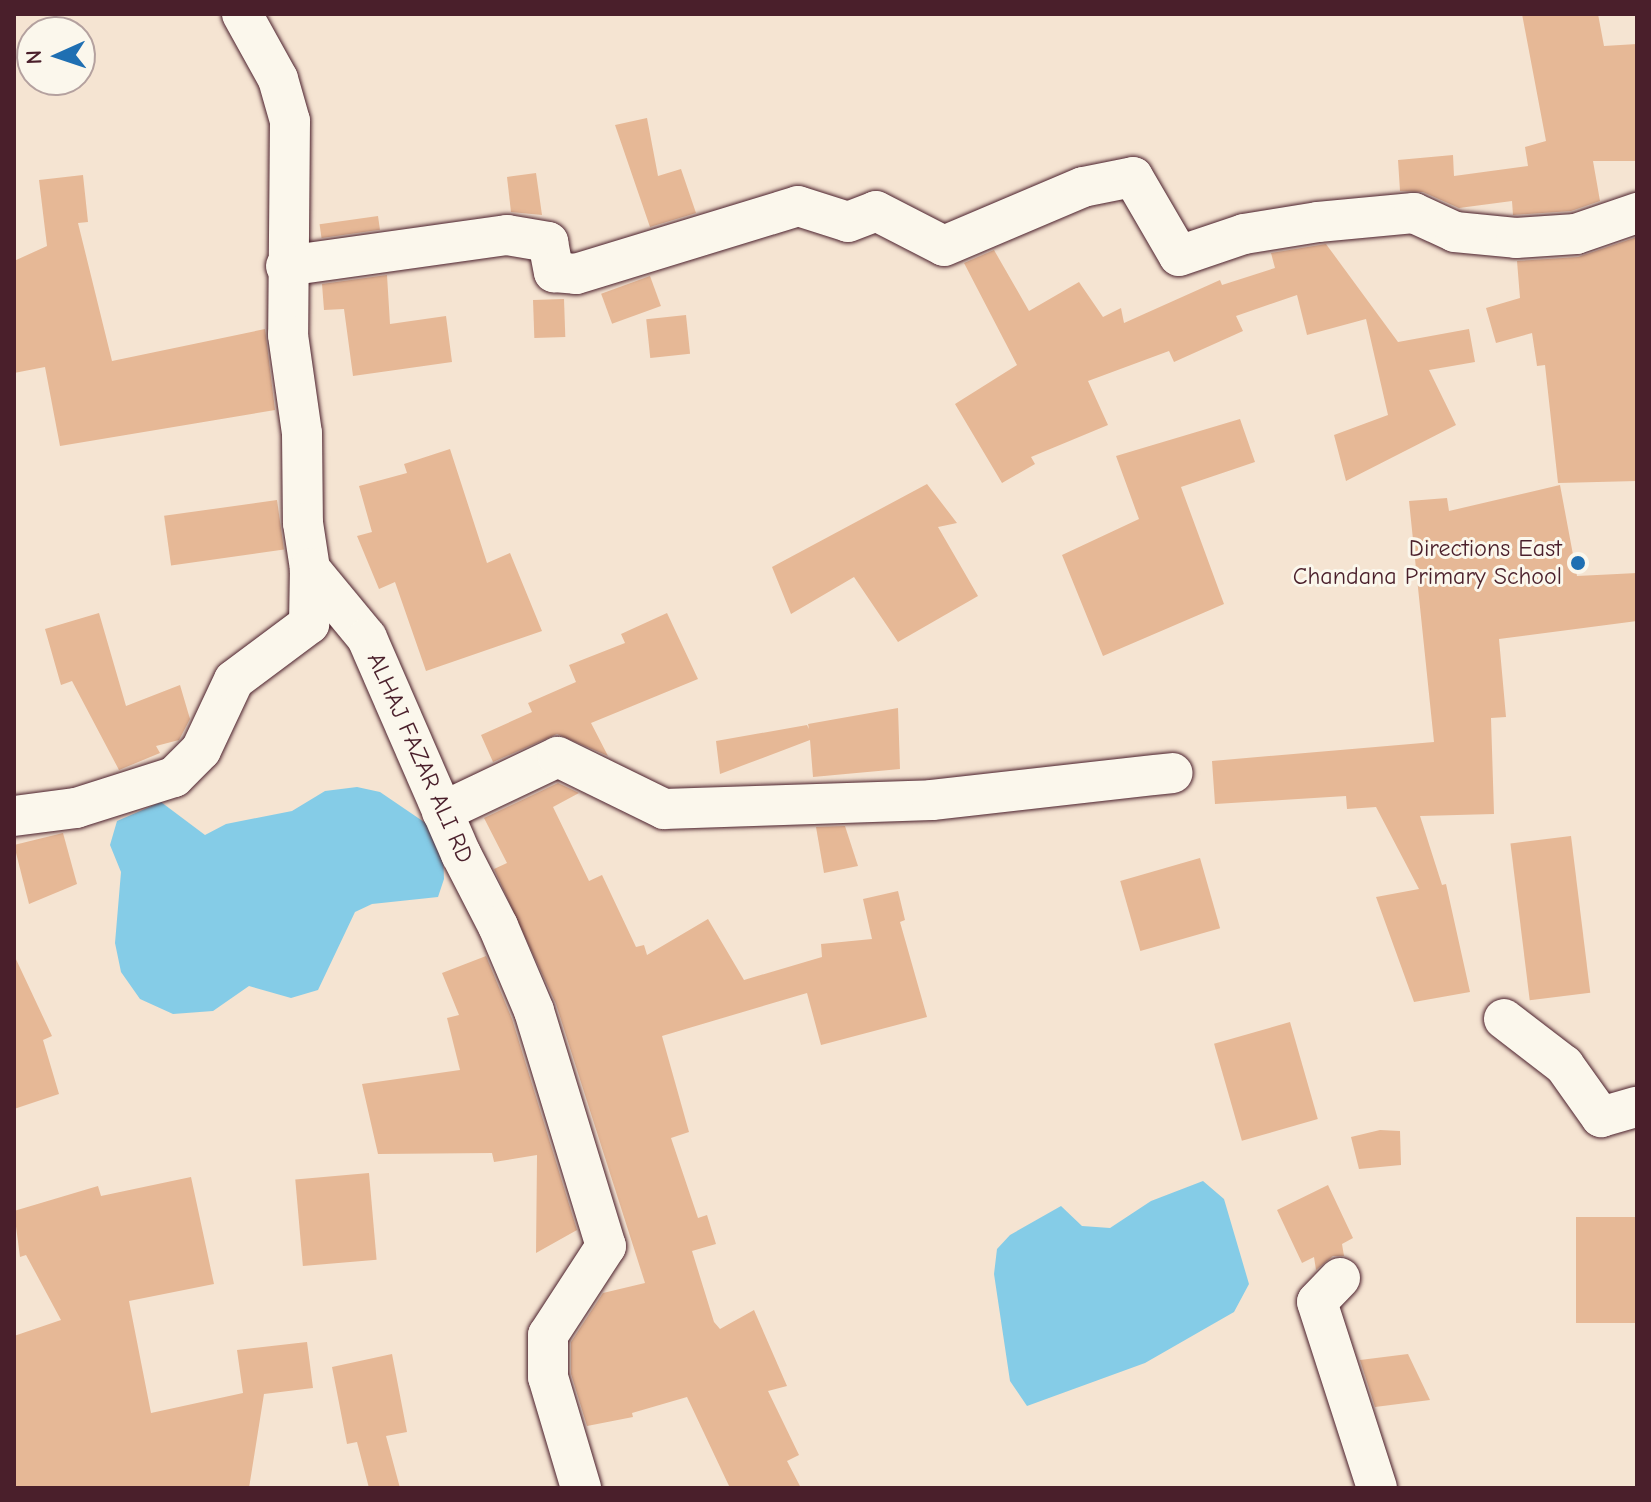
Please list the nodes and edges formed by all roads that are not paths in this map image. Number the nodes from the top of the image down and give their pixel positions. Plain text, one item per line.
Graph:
1 (242, 14) edge
2 (1637, 213) edge
3 (286, 266) junction
4 (310, 569) junction
5 (1172, 773) dead end
6 (442, 812) junction
7 (14, 816) edge
8 (1504, 1019) dead end
9 (1637, 1107) edge
10 (1340, 1278) dead end
11 (581, 1488) edge
12 (1377, 1488) edge

1 - 3 street
2 - 3 street
3 - 4 street
4 - 6 street, ALHAJ FAZAR ALI RD
4 - 7 street
5 - 6 street
6 - 11 street, ALHAJ FAZAR ALI RD
8 - 9 street
10 - 12 street

